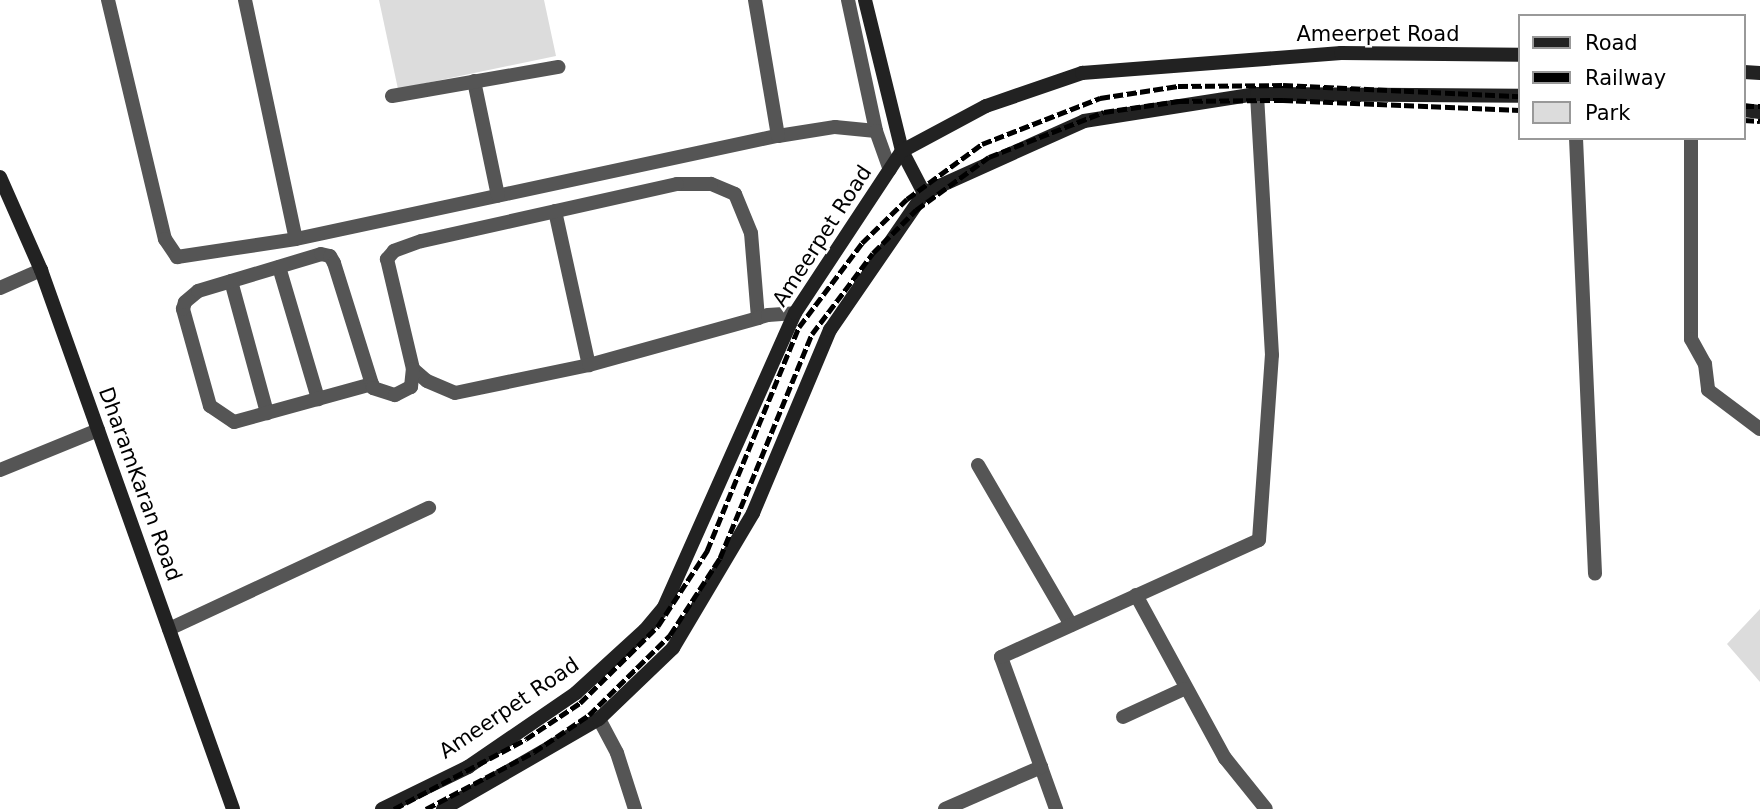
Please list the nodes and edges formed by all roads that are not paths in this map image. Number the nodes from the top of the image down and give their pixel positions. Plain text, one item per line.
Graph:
1 (107, 0) edge
2 (245, 0) edge
3 (755, 0) edge
4 (848, 0) edge
5 (865, 0) edge
6 (1518, 55) edge
7 (559, 66) dead end
8 (474, 81) junction
9 (1257, 94) junction
10 (392, 96) dead end
11 (1518, 96) edge
12 (876, 131) junction
13 (778, 136) junction
14 (1576, 140) edge
15 (1691, 140) edge
16 (902, 151) junction
17 (890, 170) junction
18 (0, 177) edge
19 (924, 193) junction
20 (498, 196) junction
21 (555, 211) junction
22 (296, 239) junction
23 (279, 267) junction
24 (41, 270) junction
25 (231, 281) junction
26 (0, 288) edge
27 (795, 313) junction
28 (758, 318) junction
29 (589, 365) junction
30 (413, 369) junction
31 (372, 384) junction
32 (318, 399) junction
33 (267, 412) junction
34 (1760, 429) edge
35 (98, 430) junction
36 (978, 466) dead end
37 (0, 470) edge
38 (429, 508) dead end
39 (1595, 574) dead end
40 (1136, 595) junction
41 (1071, 625) junction
42 (169, 629) junction
43 (1184, 689) junction
44 (1123, 717) dead end
45 (599, 719) junction
46 (1041, 767) junction
47 (941, 808) edge
48 (233, 809) edge
49 (382, 809) edge
50 (443, 809) edge
51 (635, 809) edge
52 (1056, 809) edge
53 (1266, 809) edge

1 - 22 street
2 - 22 street
3 - 13 street
4 - 12 street
5 - 16 main road
6 - 16 main road, Ameerpet Road
7 - 8 street
8 - 10 street
8 - 20 street
9 - 11 main road
9 - 19 main road
9 - 40 street
12 - 13 street
12 - 17 street
13 - 20 street
14 - 39 street
15 - 34 street
16 - 17 main road, Ameerpet Road
16 - 19 main road
17 - 27 main road, Ameerpet Road
18 - 24 main road, DharamKaran Road
19 - 45 main road
20 - 22 street
21 - 28 street
21 - 29 street
21 - 30 street
23 - 25 street
23 - 31 street
23 - 32 street
24 - 26 street
24 - 35 main road, DharamKaran Road
25 - 33 street
25 - 33 street
27 - 28 street
27 - 49 main road, Ameerpet Road
28 - 29 street
29 - 30 street
30 - 31 street
31 - 32 street
32 - 33 street
35 - 37 street
35 - 42 main road, DharamKaran Road
36 - 41 street
38 - 42 street
40 - 41 street
40 - 43 street
41 - 46 street
42 - 48 main road, DharamKaran Road
43 - 44 street
43 - 53 street
45 - 50 main road
45 - 51 street
46 - 47 street
46 - 52 street

